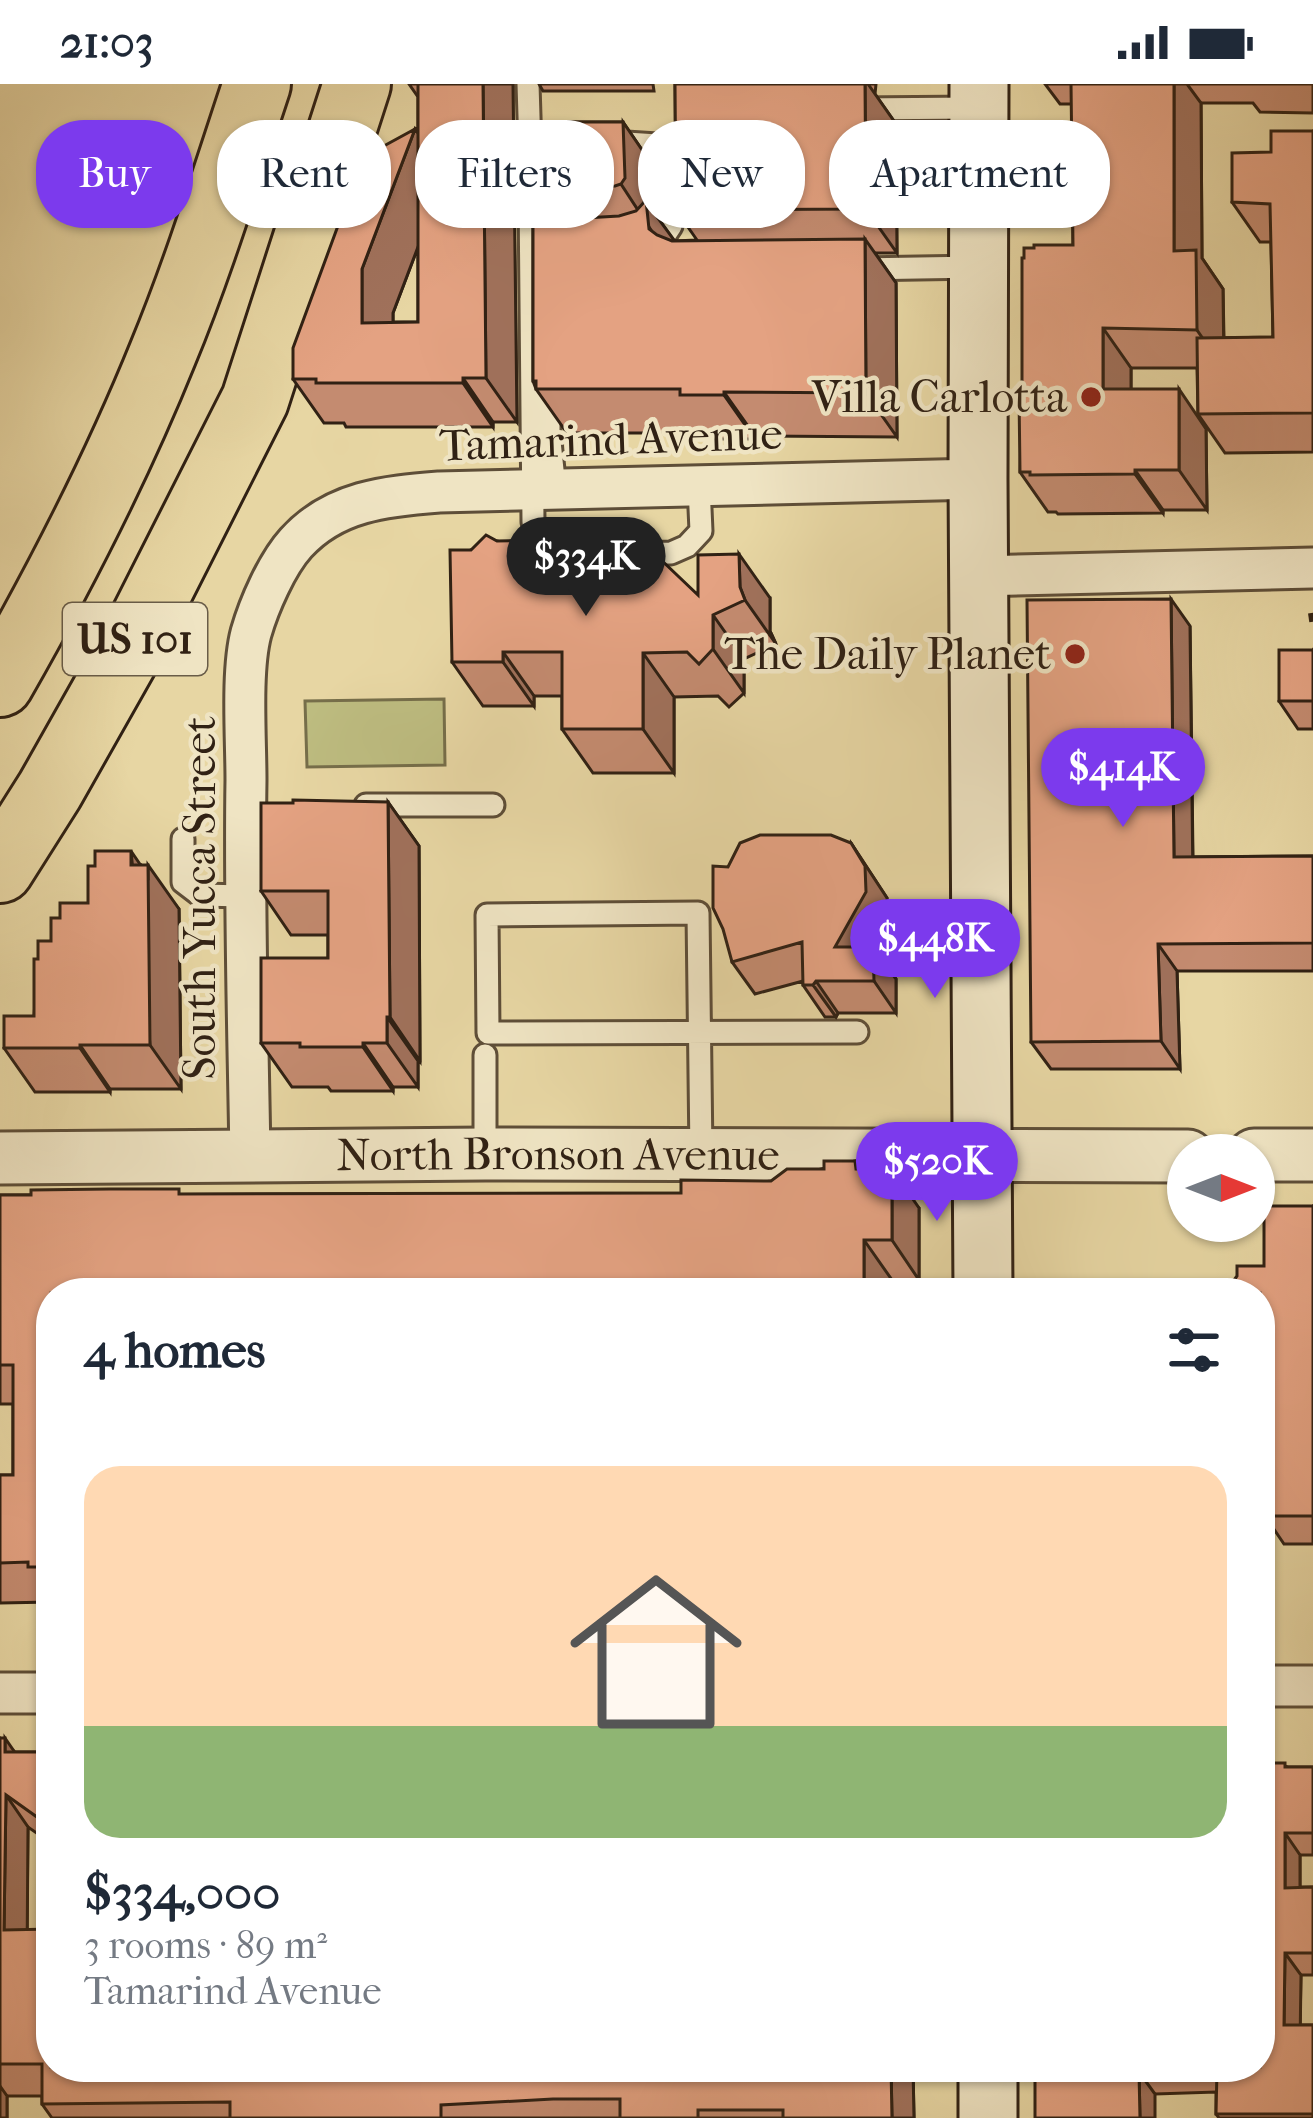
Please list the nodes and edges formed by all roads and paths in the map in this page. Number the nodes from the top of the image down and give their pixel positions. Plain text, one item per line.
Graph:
1 (256, 84) edge
2 (357, 84) edge
3 (400, 84) edge
4 (528, 84) edge
5 (978, 96) edge
6 (839, 109) edge
7 (614, 142) edge
8 (692, 228) edge
9 (692, 242) edge
10 (630, 246) edge
11 (557, 250) edge
12 (978, 267) junction
13 (839, 270) edge
14 (255, 400) junction
15 (978, 479) junction
16 (105, 484) junction
17 (700, 486) junction
18 (544, 489) junction
19 (1313, 568) edge
20 (276, 572) joint
21 (978, 576) junction
22 (0, 604) edge
23 (1312, 613) edge
24 (1313, 627) edge
25 (0, 683) edge
26 (353, 805) edge
27 (493, 805) dead end
28 (183, 839) dead end
29 (0, 869) edge
30 (245, 896) junction
31 (698, 1031) junction
32 (857, 1032) dead end
33 (485, 1055) dead end
34 (485, 1154) junction
35 (700, 1155) junction
36 (1275, 1155) edge
37 (1313, 1155) edge
38 (250, 1156) junction
39 (983, 1156) junction
40 (1167, 1156) edge
41 (0, 1158) edge
42 (983, 1278) edge
43 (1275, 1686) edge
44 (1313, 1686) edge
45 (0, 1693) edge
46 (36, 1693) edge
47 (988, 2082) edge
48 (988, 2118) edge

1 - 16 highway, US 101
2 - 14 highway, US 101
3 - 14 highway
4 - 18 lane
5 - 6 lane
5 - 12 main road
7 - 10 lane
8 - 9 lane
11 - 18 lane
12 - 13 lane
12 - 15 main road
14 - 29 highway, US 101
15 - 17 street, Tamarind Avenue
15 - 21 main road
16 - 22 highway
16 - 25 highway, US 101
17 - 18 street, Tamarind Avenue
17 - 18 lane
18 - 20 street, Tamarind Avenue
19 - 21 street
20 - 30 street, South Yucca Street
21 - 39 main road
23 - 24 path
26 - 27 lane
28 - 30 lane
30 - 38 street, South Yucca Street
31 - 31 lane
31 - 32 lane
31 - 35 lane
33 - 34 lane
34 - 35 street, North Bronson Avenue
34 - 38 street, North Bronson Avenue
35 - 39 street, North Bronson Avenue
36 - 37 street
38 - 41 street, North Bronson Avenue
39 - 40 street, North Bronson Avenue
39 - 42 main road
43 - 44 street
45 - 46 street
47 - 48 main road

